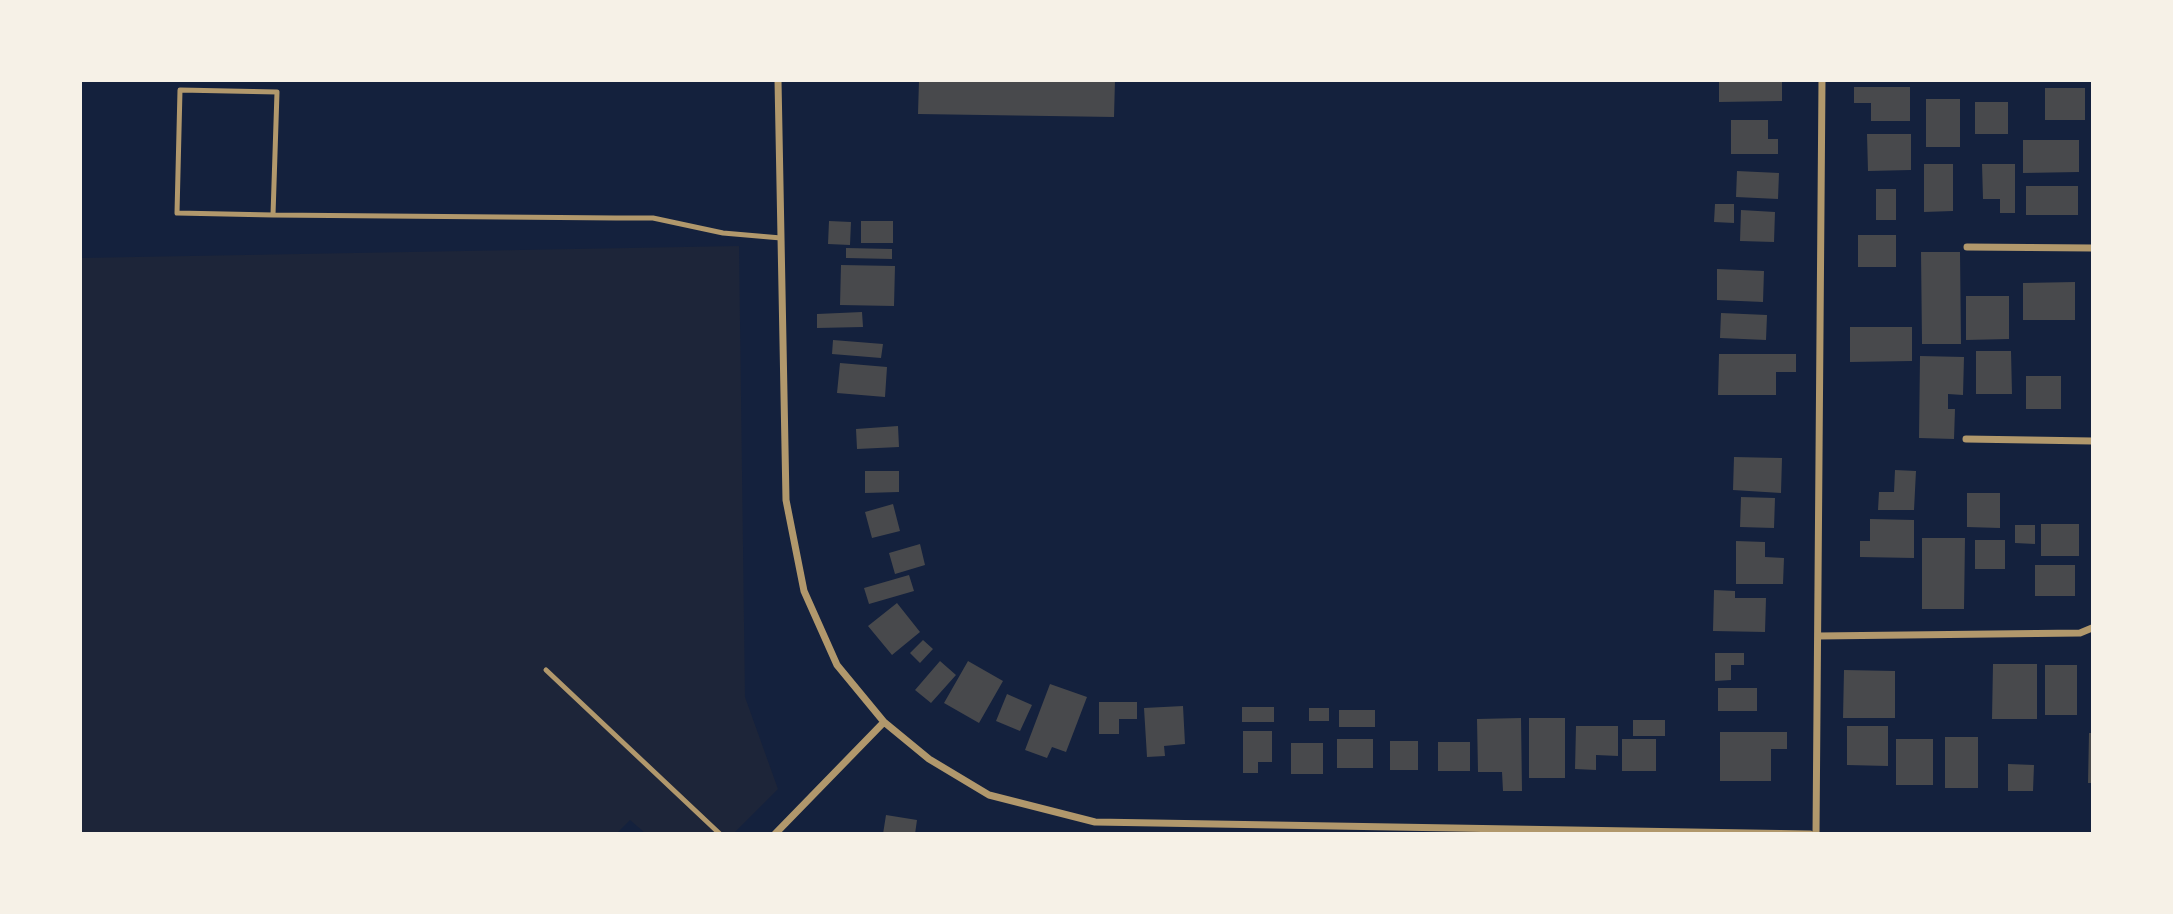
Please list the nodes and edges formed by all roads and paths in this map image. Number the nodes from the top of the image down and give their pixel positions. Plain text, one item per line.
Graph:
1 (778, 80) edge
2 (1822, 80) edge
3 (273, 215) junction
4 (780, 238) junction
5 (1967, 247) dead end
6 (2092, 248) edge
7 (1966, 439) dead end
8 (2092, 441) edge
9 (2092, 628) edge
10 (1818, 636) junction
11 (546, 670) dead end
12 (884, 722) junction
13 (720, 834) edge
14 (775, 834) edge
15 (1810, 834) edge
16 (1816, 834) edge

1 - 4 street
2 - 10 street
3 - 3 lane
3 - 4 lane
4 - 12 street
5 - 6 street
7 - 8 street
9 - 10 street
10 - 16 street
11 - 13 lane
12 - 14 street
12 - 15 street

